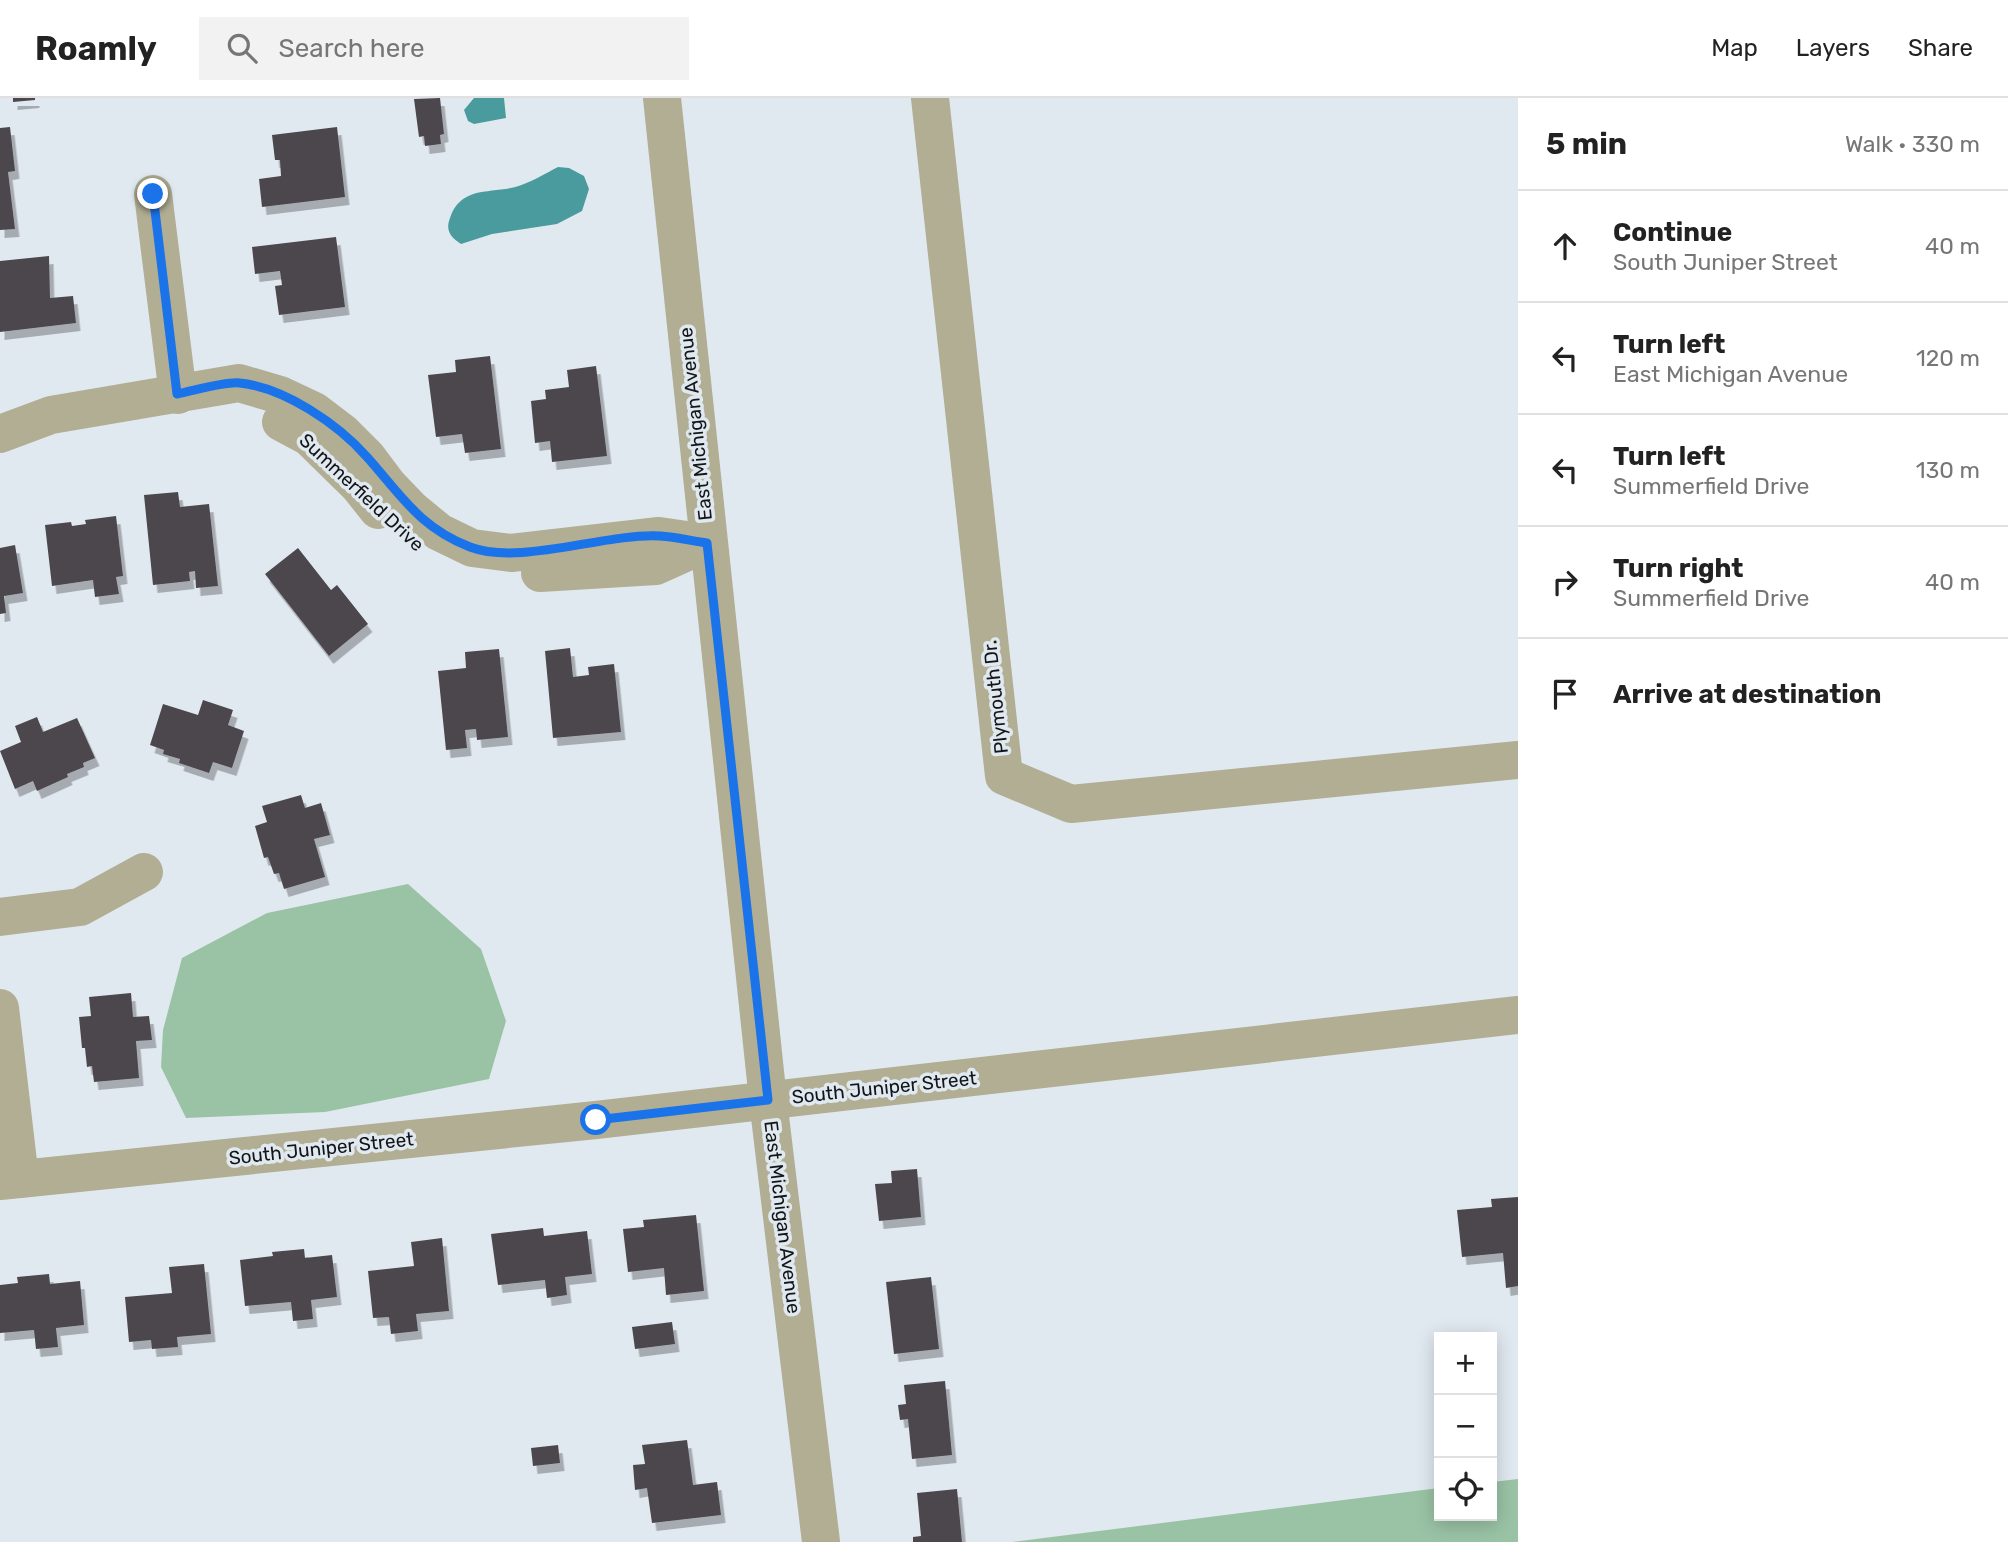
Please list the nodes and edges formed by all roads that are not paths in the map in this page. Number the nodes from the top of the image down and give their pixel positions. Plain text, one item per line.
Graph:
1 (662, 98) edge
2 (930, 98) edge
3 (153, 194) dead end
4 (177, 394) junction
5 (0, 434) edge
6 (707, 543) junction
7 (1518, 760) edge
8 (144, 872) dead end
9 (0, 917) edge
10 (0, 1008) edge
11 (1518, 1015) edge
12 (768, 1100) junction
13 (10, 1180) edge
14 (821, 1542) edge

1 - 6 street, East Michigan Avenue
2 - 7 street, Plymouth Dr.
3 - 4 street
4 - 5 street, Summerfield Drive
4 - 6 street, Summerfield Drive
6 - 12 street, East Michigan Avenue
8 - 9 street
10 - 13 street
11 - 12 street, South Juniper Street
12 - 13 street, South Juniper Street
12 - 14 street, East Michigan Avenue

